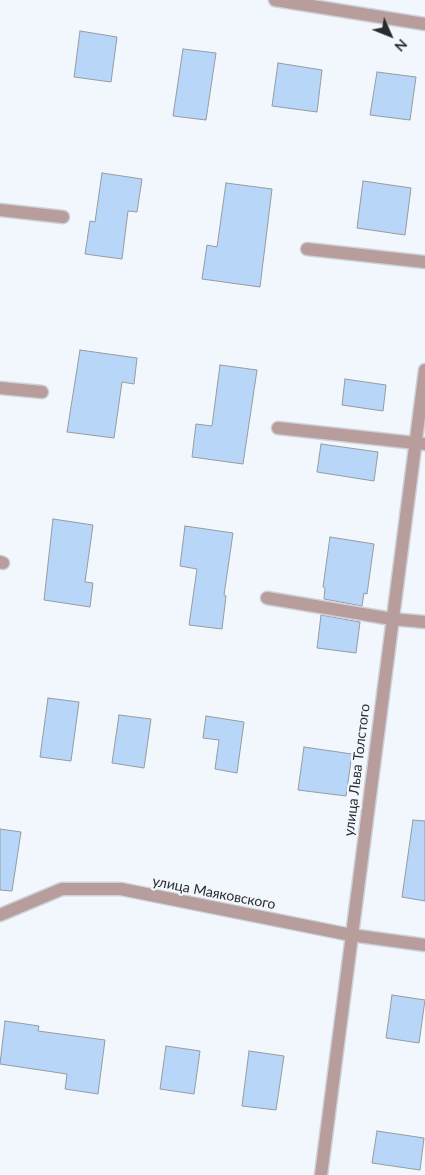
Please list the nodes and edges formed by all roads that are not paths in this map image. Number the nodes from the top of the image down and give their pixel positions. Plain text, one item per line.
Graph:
1 (275, 0) edge
2 (330, 4) edge
3 (425, 24) edge
4 (0, 210) edge
5 (63, 217) dead end
6 (307, 249) dead end
7 (425, 262) edge
8 (425, 370) edge
9 (0, 388) edge
10 (42, 392) dead end
11 (278, 428) dead end
12 (420, 443) edge
13 (267, 598) dead end
14 (392, 619) junction
15 (425, 622) edge
16 (0, 914) edge
17 (351, 935) junction
18 (425, 946) edge
19 (321, 1175) edge

1 - 2 street
2 - 3 street
4 - 5 street
6 - 7 street
8 - 12 street, улица Льва Толстого
9 - 10 street
11 - 12 street
12 - 14 street, улица Льва Толстого
13 - 14 street
14 - 15 street
14 - 17 street, улица Льва Толстого
16 - 17 street, улица Маяковского
17 - 18 street, улица Маяковского
17 - 19 street, улица Льва Толстого

